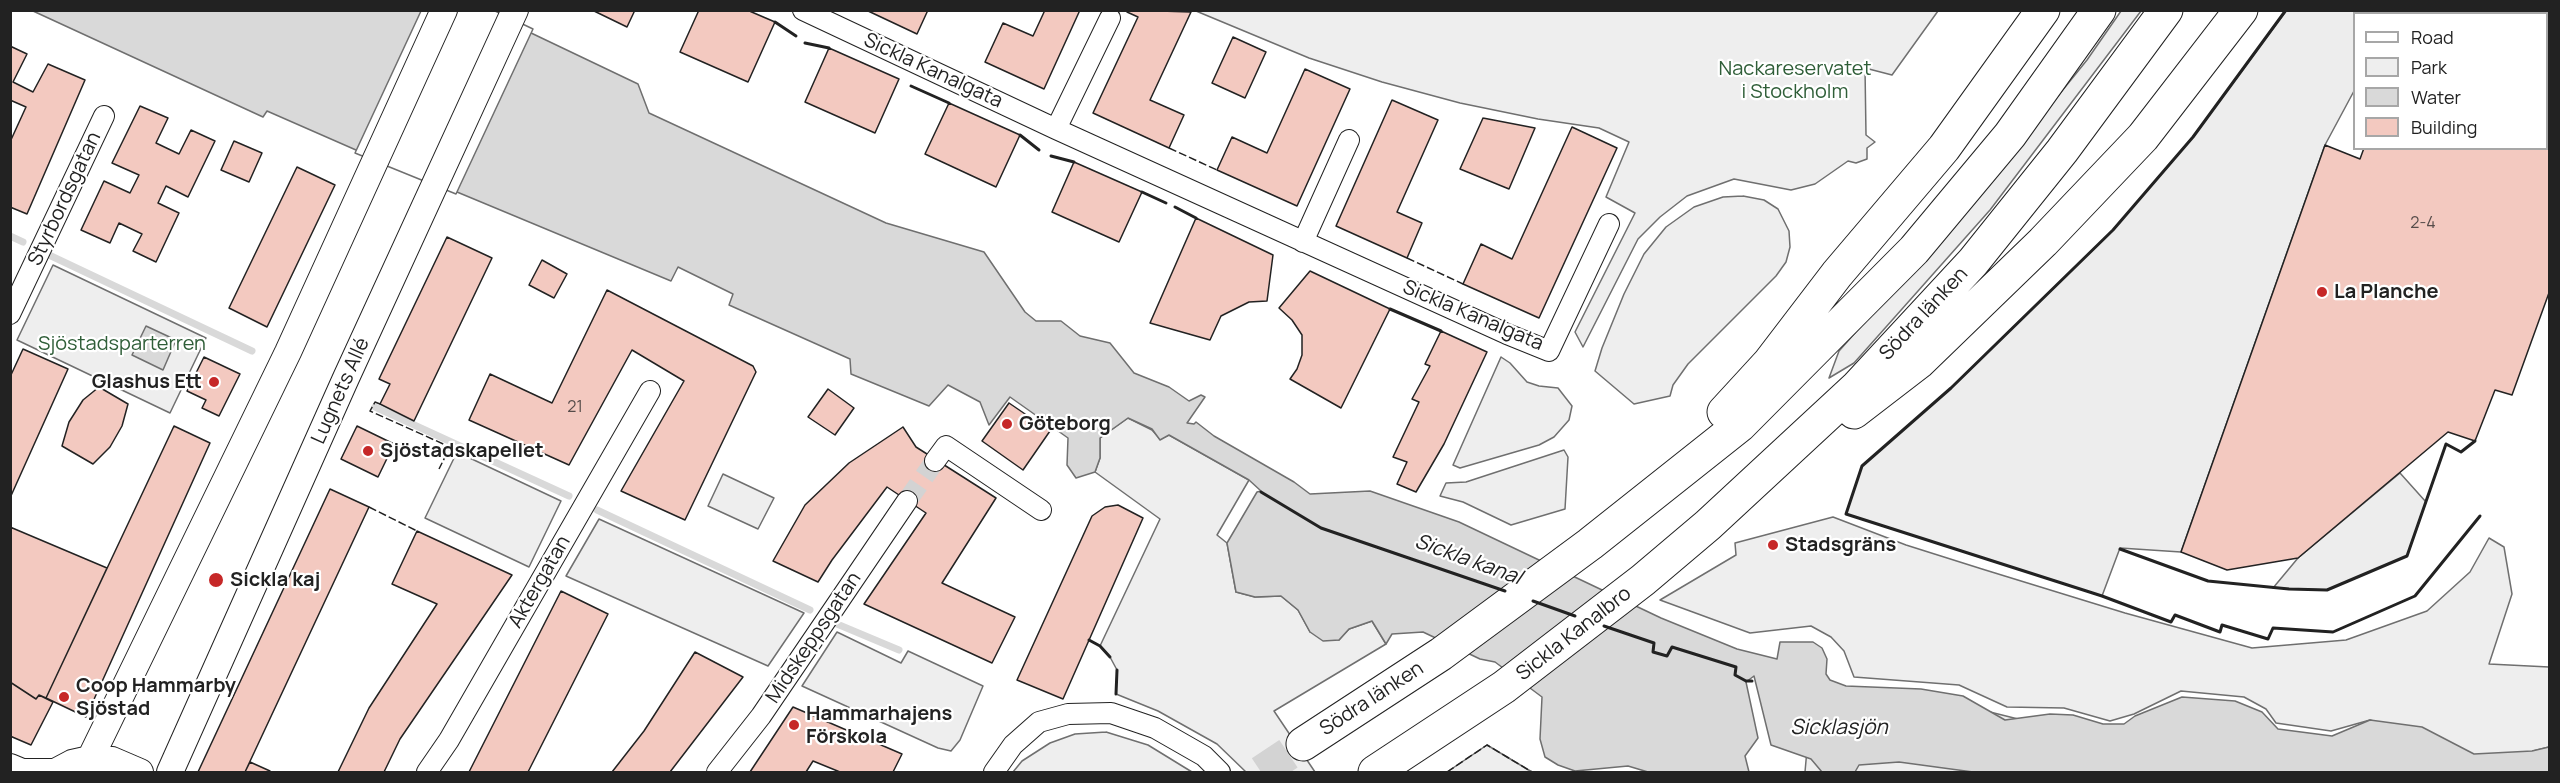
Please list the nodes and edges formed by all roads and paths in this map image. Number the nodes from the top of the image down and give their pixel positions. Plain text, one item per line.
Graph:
1 (444, 10) edge
2 (515, 10) edge
3 (2043, 10) edge
4 (2099, 10) edge
5 (2166, 10) edge
6 (2241, 10) edge
7 (809, 12) edge
8 (1110, 18) dead end
9 (104, 116) dead end
10 (1056, 129) junction
11 (1349, 140) dead end
12 (1609, 224) dead end
13 (1303, 242) junction
14 (10, 314) edge
15 (651, 390) dead end
16 (935, 461) tunnel mouth
17 (908, 501) tunnel mouth
18 (1041, 510) dead end
19 (1708, 525) junction
20 (1590, 544) junction
21 (1643, 580) joint
22 (1303, 744) tunnel mouth
23 (90, 759) junction
24 (10, 767) edge
25 (55, 772) edge
26 (140, 772) edge
27 (170, 772) edge
28 (427, 772) edge
29 (717, 772) edge
30 (994, 772) edge
31 (1220, 772) edge
32 (1375, 772) edge

1 - 23 street
2 - 27 street, Lugnets Allé
3 - 20 highway
4 - 20 highway
5 - 19 highway, Södra länken
6 - 19 highway
7 - 10 street, Sickla Kanalgata
8 - 10 street
9 - 14 street, Styrbordsgatan
10 - 13 street, Sickla Kanalgata
11 - 13 street
12 - 13 street, Sickla Kanalgata
15 - 28 street, Aktergatan
16 - 18 street
17 - 29 street, Midskeppsgatan
19 - 21 highway, Södra länken
20 - 22 highway, Södra länken
21 - 32 highway, Sickla Kanalbro
23 - 25 street
23 - 26 street
24 - 25 street
30 - 31 street

